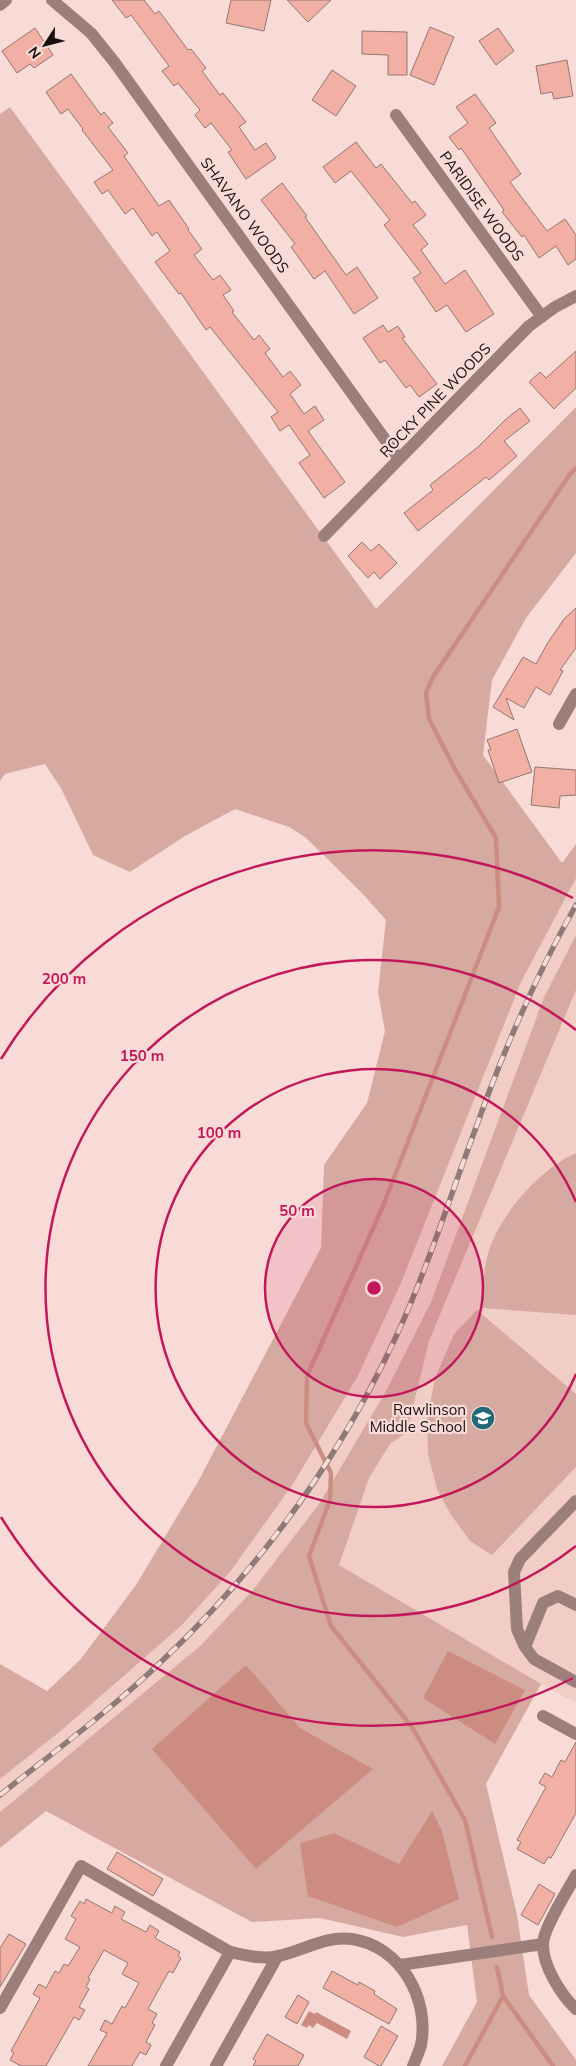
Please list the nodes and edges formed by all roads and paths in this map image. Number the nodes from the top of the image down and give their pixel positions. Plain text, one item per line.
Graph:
1 (6, 0) edge
2 (52, 0) edge
3 (0, 5) edge
4 (396, 115) dead end
5 (576, 296) edge
6 (542, 316) junction
7 (399, 459) junction
8 (324, 536) dead end
9 (576, 694) edge
10 (559, 724) dead end
11 (576, 1501) edge
12 (576, 1605) edge
13 (525, 1647) junction
14 (576, 1682) edge
15 (543, 1716) dead end
16 (576, 1734) edge
17 (576, 1875) edge
18 (542, 1944) junction
19 (230, 1952) junction
20 (277, 1957) junction
21 (400, 1965) junction
22 (0, 2008) edge
23 (576, 2009) edge
24 (166, 2066) edge
25 (216, 2066) edge
26 (413, 2066) edge

1 - 3 street
2 - 7 street, SHAVANO WOODS
4 - 6 street, PARIDISE WOODS
5 - 6 street, ROCKY PINE WOODS
6 - 7 street, ROCKY PINE WOODS
7 - 8 street, ROCKY PINE WOODS
9 - 10 street
11 - 13 street
12 - 13 street
13 - 14 street
15 - 16 street
17 - 18 street
18 - 21 street
18 - 23 street
19 - 20 street
19 - 22 street
19 - 24 street
20 - 21 street
20 - 25 street
21 - 26 street

